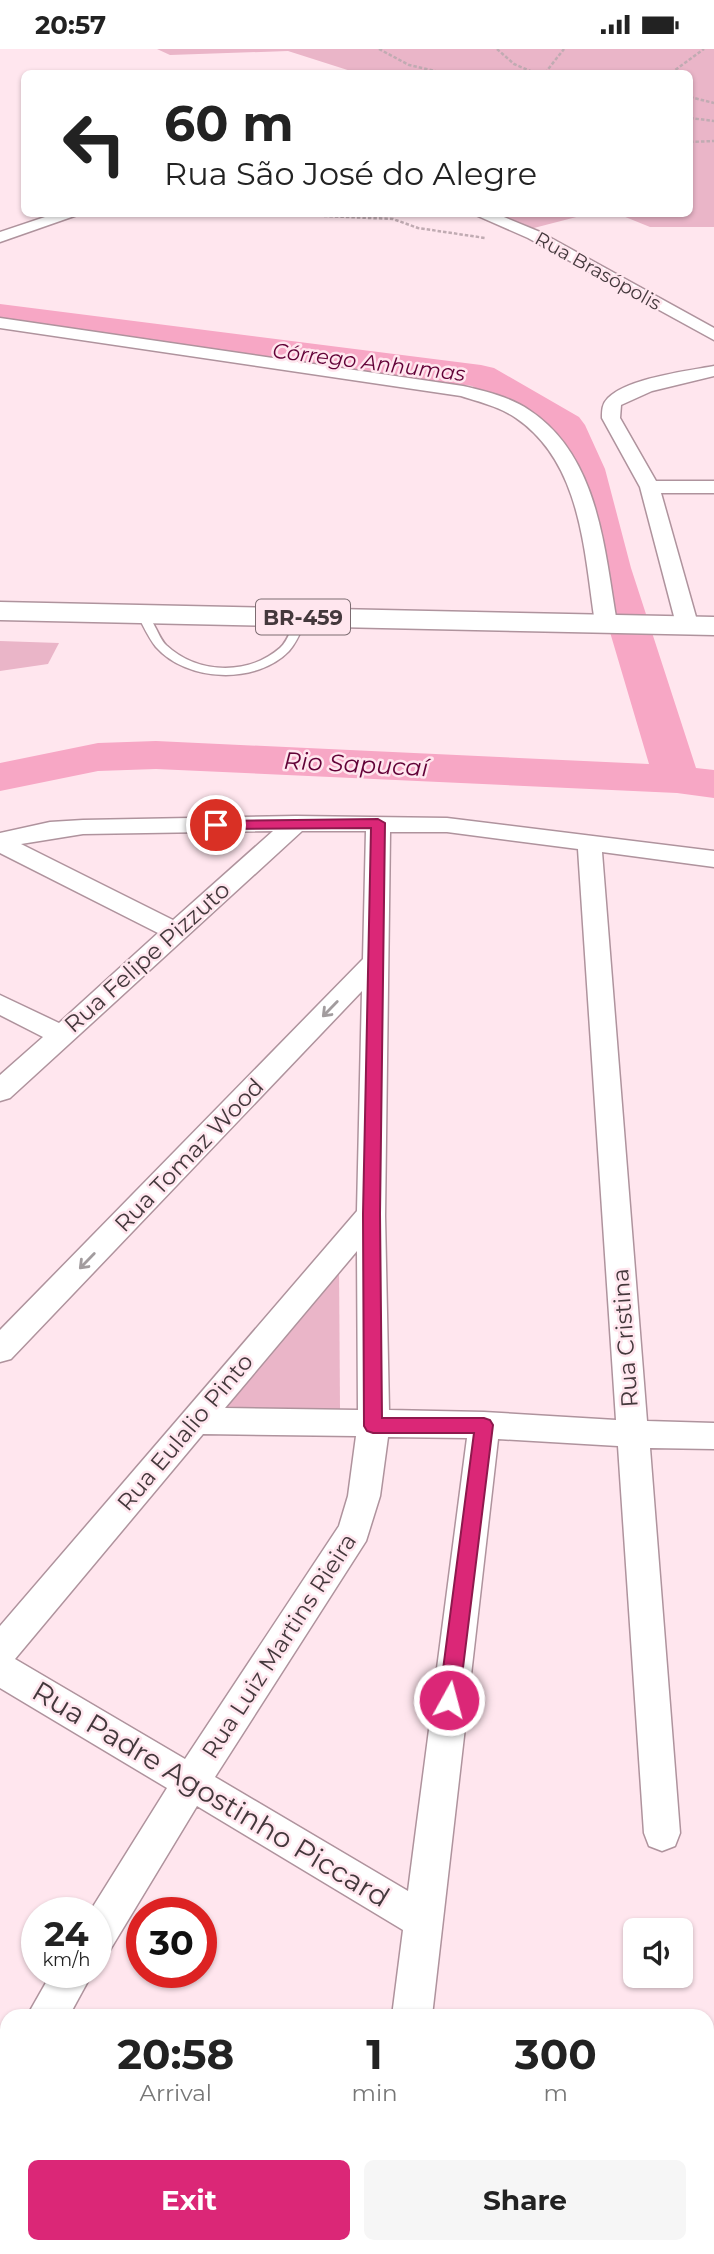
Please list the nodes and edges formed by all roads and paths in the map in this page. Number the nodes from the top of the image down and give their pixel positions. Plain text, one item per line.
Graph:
1 (380, 49) edge
2 (497, 49) edge
3 (564, 49) edge
4 (704, 49) edge
5 (431, 70) edge
6 (528, 70) edge
7 (547, 70) edge
8 (675, 70) edge
9 (693, 98) edge
10 (714, 103) edge
11 (693, 118) edge
12 (714, 121) edge
13 (714, 141) edge
14 (693, 142) edge
15 (62, 217) edge
16 (348, 217) edge
17 (489, 217) edge
18 (509, 217) edge
19 (534, 235) junction
20 (0, 237) edge
21 (0, 323) edge
22 (714, 335) edge
23 (714, 370) edge
24 (650, 487) junction
25 (714, 487) edge
26 (0, 611) edge
27 (142, 614) junction
28 (302, 617) junction
29 (614, 623) junction
30 (689, 625) edge
31 (296, 823) junction
32 (378, 823) junction
33 (0, 842) edge
34 (589, 842) junction
35 (714, 859) edge
36 (174, 931) junction
37 (377, 960) junction
38 (0, 1004) edge
39 (61, 1035) junction
40 (0, 1091) edge
41 (371, 1214) junction
42 (0, 1350) edge
43 (194, 1421) junction
44 (484, 1425) junction
45 (373, 1426) junction
46 (632, 1434) junction
47 (714, 1436) edge
48 (0, 1651) edge
49 (0, 1669) edge
50 (192, 1781) junction
51 (662, 1833) dead end
52 (112, 1910) edge
53 (422, 1920) junction
54 (64, 1988) edge
55 (51, 2009) edge
56 (413, 2009) edge

1 - 5 path
2 - 6 path
3 - 7 path
4 - 8 path
9 - 10 path
11 - 12 path
13 - 14 path
15 - 20 street
16 - 19 path
17 - 19 street, Rua Brasópolis
18 - 19 street
19 - 22 street, Rua Brasópolis
21 - 29 street
23 - 24 street
24 - 25 street
24 - 30 street
26 - 27 highway, BR-459
27 - 28 highway, BR-459
27 - 28 lane
28 - 29 highway, BR-459
29 - 30 highway, BR-459
31 - 32 street
31 - 33 street
31 - 36 street, Rua Felipe Pizzuto
32 - 34 street
32 - 37 street, Rua Luiz Martins Rieira
33 - 36 street
34 - 35 street
34 - 46 street, Rua Cristina
36 - 39 street, Rua Felipe Pizzuto
37 - 41 street, Rua Luiz Martins Rieira
37 -> 42 street, Rua Tomaz Wood
38 - 39 street
39 - 40 street, Rua Felipe Pizzuto
41 - 43 street, Rua Eulalio Pinto
41 - 45 street, Rua Luiz Martins Rieira
43 - 45 street
43 - 48 street, Rua Eulalio Pinto
44 - 45 street
44 - 46 street
44 - 53 street
45 - 50 street, Rua Luiz Martins Rieira
46 - 47 street
46 - 51 street, Rua Cristina
49 - 50 street, Rua Padre Agostinho Piccard
50 - 52 street, Rua Luiz Martins Rieira
50 - 53 street, Rua Padre Agostinho Piccard
53 - 56 street
54 - 55 street

